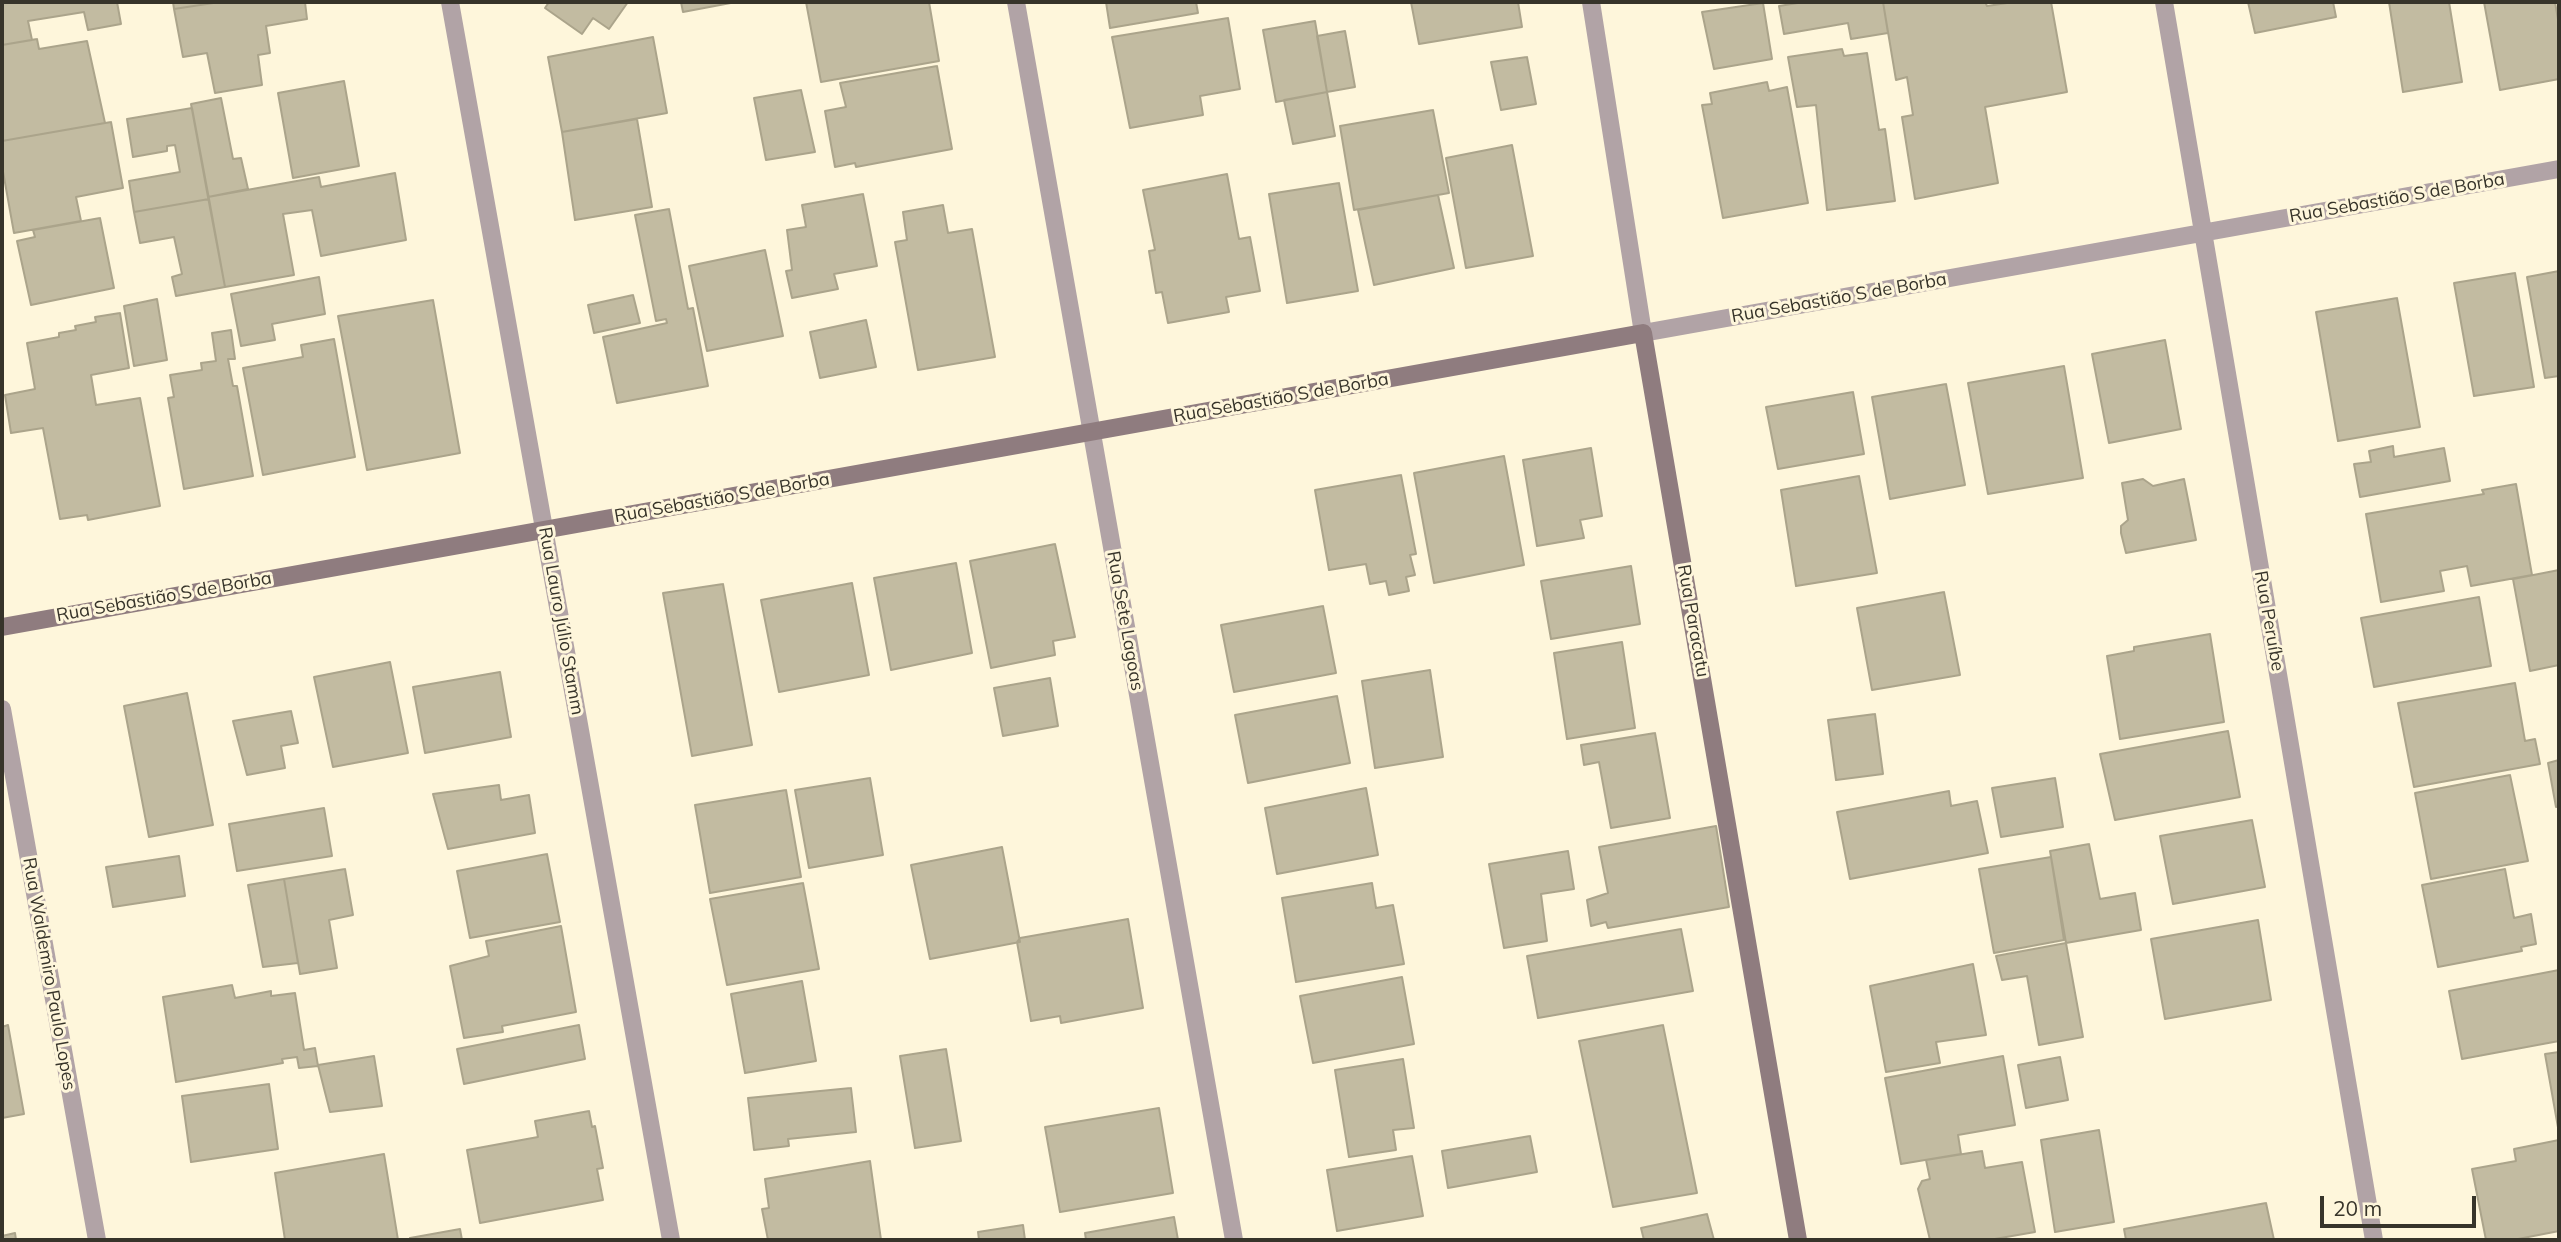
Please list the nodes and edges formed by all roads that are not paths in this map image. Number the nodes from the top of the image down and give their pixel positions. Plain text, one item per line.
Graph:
1 (450, 2) edge
2 (1016, 2) edge
3 (1591, 2) edge
4 (2164, 2) edge
5 (2559, 169) edge
6 (2203, 233) junction
7 (1643, 333) junction
8 (1091, 432) junction
9 (544, 529) junction
10 (2, 626) edge
11 (2, 709) edge
12 (97, 1240) edge
13 (671, 1240) edge
14 (1234, 1240) edge
15 (1798, 1240) edge
16 (2374, 1240) edge

1 - 9 street, Rua Lauro Júlio Stamm
2 - 8 street, Rua Sete Lagoas
3 - 7 street, Rua Paracatu
4 - 6 street, Rua Peruíbe
5 - 6 street, Rua Sebastião S de Borba
6 - 7 street, Rua Sebastião S de Borba
6 - 16 street, Rua Peruíbe
7 - 8 street, Rua Sebastião S de Borba
7 - 15 street, Rua Paracatu
8 - 9 street, Rua Sebastião S de Borba
8 - 14 street, Rua Sete Lagoas
9 - 10 street, Rua Sebastião S de Borba
9 - 13 street, Rua Lauro Júlio Stamm
11 - 12 street, Rua Waldemiro Paulo Lopes

